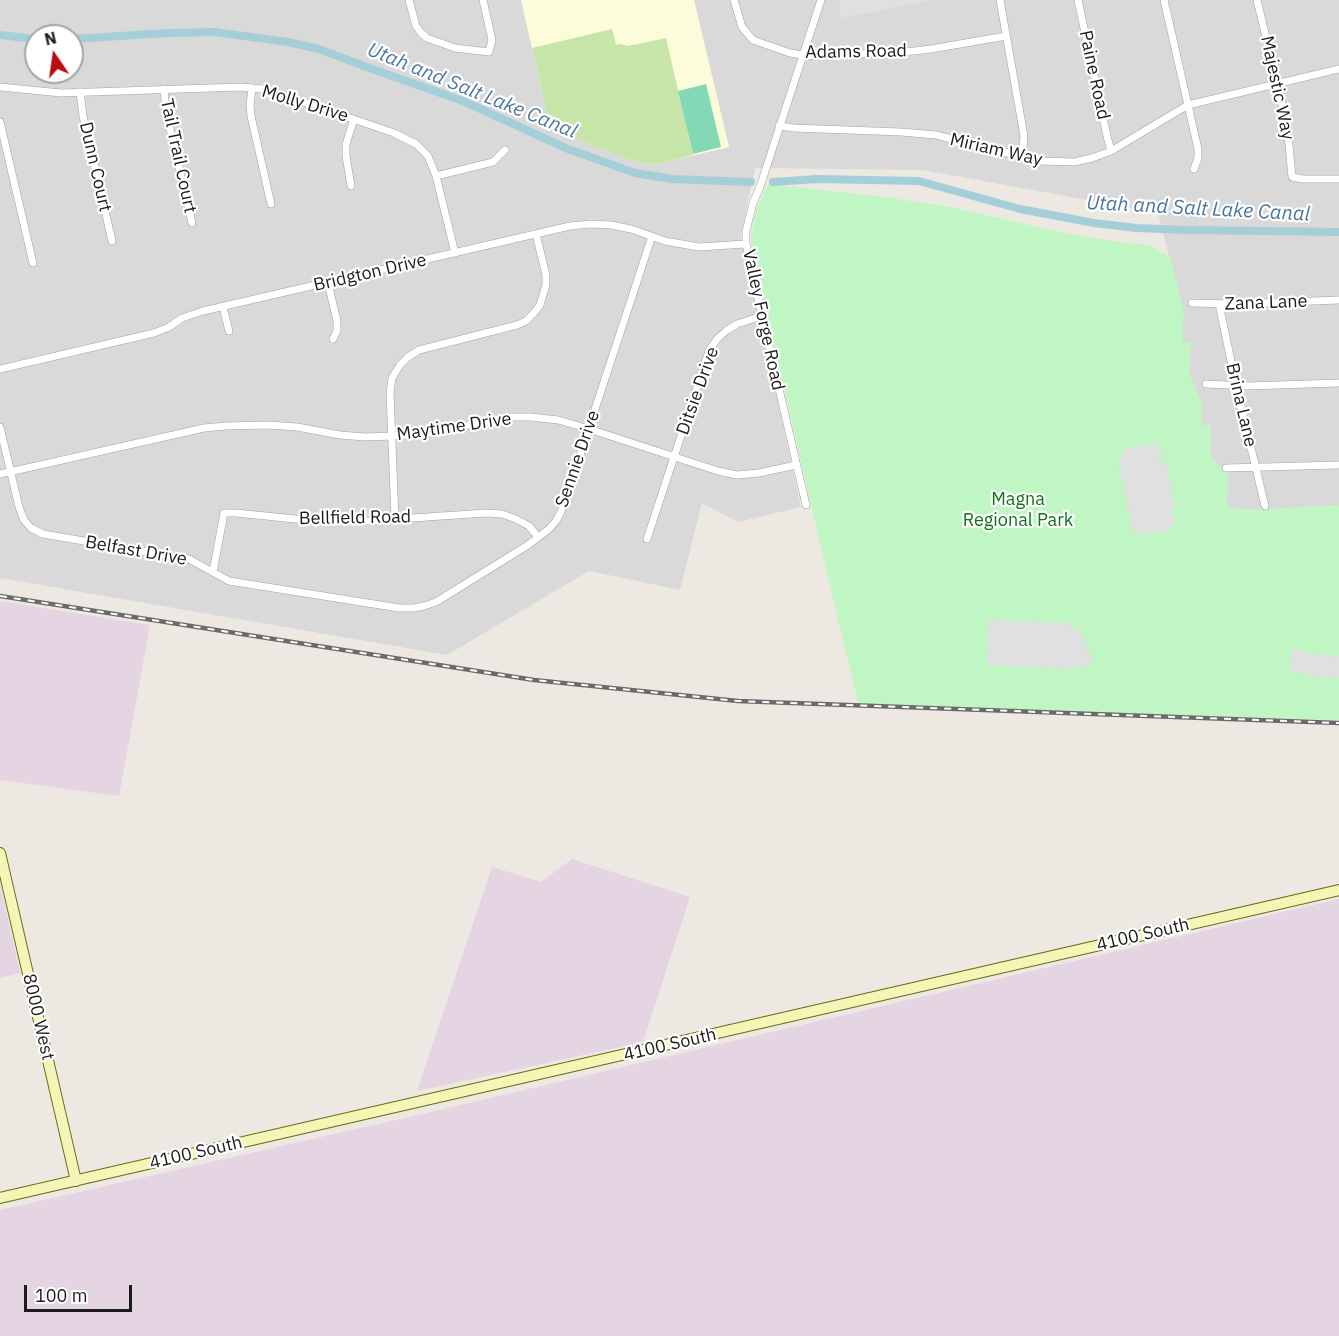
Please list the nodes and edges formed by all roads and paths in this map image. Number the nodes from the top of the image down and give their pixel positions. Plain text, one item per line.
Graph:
1 (409, 0) edge
2 (483, 0) edge
3 (734, 0) edge
4 (821, 0) edge
5 (1000, 0) edge
6 (1078, 0) edge
7 (1164, 0) edge
8 (1257, 0) edge
9 (1006, 36) junction
10 (803, 55) junction
11 (1339, 69) edge
12 (1277, 84) junction
13 (0, 87) edge
14 (252, 88) junction
15 (164, 89) junction
16 (80, 92) junction
17 (1188, 105) junction
18 (354, 119) junction
19 (0, 122) edge
20 (779, 126) junction
21 (505, 150) dead end
22 (1111, 150) junction
23 (1022, 158) junction
24 (1194, 169) dead end
25 (436, 176) junction
26 (1339, 179) edge
27 (351, 186) dead end
28 (271, 204) dead end
29 (192, 223) dead end
30 (536, 234) junction
31 (652, 236) junction
32 (112, 242) dead end
33 (746, 244) junction
34 (455, 253) junction
35 (33, 263) dead end
36 (328, 283) junction
37 (1339, 300) edge
38 (1192, 303) dead end
39 (1219, 304) junction
40 (223, 307) junction
41 (762, 316) junction
42 (229, 331) dead end
43 (333, 339) dead end
44 (0, 369) edge
45 (1339, 383) edge
46 (1206, 384) dead end
47 (1236, 385) junction
48 (0, 428) edge
49 (589, 429) junction
50 (392, 436) junction
51 (675, 456) junction
52 (796, 465) junction
53 (1339, 465) edge
54 (1255, 467) junction
55 (1226, 468) dead end
56 (10, 472) junction
57 (0, 474) edge
58 (806, 505) dead end
59 (1265, 506) dead end
60 (395, 519) junction
61 (538, 537) junction
62 (647, 539) dead end
63 (213, 572) junction
64 (414, 608) joint
65 (0, 853) edge
66 (1339, 890) edge
67 (76, 1181) junction
68 (0, 1198) edge

1 - 2 street
3 - 10 street, Adams Road
4 - 10 street, Valley Forge Road
5 - 9 street
6 - 22 street, Paine Road
7 - 17 street
8 - 12 street, Majestic Way
9 - 10 street, Adams Road
9 - 23 street
10 - 20 street, Valley Forge Road
11 - 12 street, Miriam Way
12 - 17 street, Miriam Way
12 - 26 street, Majestic Way
13 - 16 street, Molly Drive
14 - 15 street, Molly Drive
14 - 18 street, Molly Drive
14 - 28 street
15 - 16 street, Molly Drive
15 - 29 street, Tail Trail Court
16 - 32 street, Dunn Court
17 - 22 street, Miriam Way
17 - 24 street
18 - 25 street, Molly Drive
18 - 27 street
19 - 35 street
20 - 23 street, Miriam Way
20 - 33 street, Valley Forge Road
21 - 25 street
22 - 23 street, Miriam Way
25 - 34 street, Molly Drive
30 - 31 street, Bridgton Drive
30 - 34 street, Bridgton Drive
30 - 50 street
31 - 33 street, Bridgton Drive
31 - 49 street, Sennie Drive
33 - 41 street, Valley Forge Road
34 - 36 street, Bridgton Drive
36 - 40 street, Bridgton Drive
36 - 43 street
37 - 39 street, Zana Lane
38 - 39 street, Zana Lane
39 - 47 street, Brina Lane
40 - 42 street
40 - 44 street, Bridgton Drive
41 - 51 street, Ditsie Drive
41 - 52 street, Valley Forge Road
45 - 47 street
46 - 47 street
47 - 54 street, Brina Lane
48 - 56 street, Belfast Drive
49 - 50 street, Maytime Drive
49 - 51 street, Maytime Drive
49 - 61 street, Sennie Drive
50 - 56 street, Maytime Drive
50 - 60 street
51 - 52 street, Maytime Drive
51 - 62 street, Ditsie Drive
52 - 58 street, Valley Forge Road
53 - 54 street
54 - 55 street
54 - 59 street, Brina Lane
56 - 57 street, Maytime Drive
56 - 63 street, Belfast Drive
60 - 61 street, Bellfield Road
60 - 63 street, Bellfield Road
61 - 64 street, Sennie Drive
63 - 64 street, Belfast Drive
65 - 67 main road, 8000 West
66 - 67 main road, 4100 South
67 - 68 main road, 4100 South

